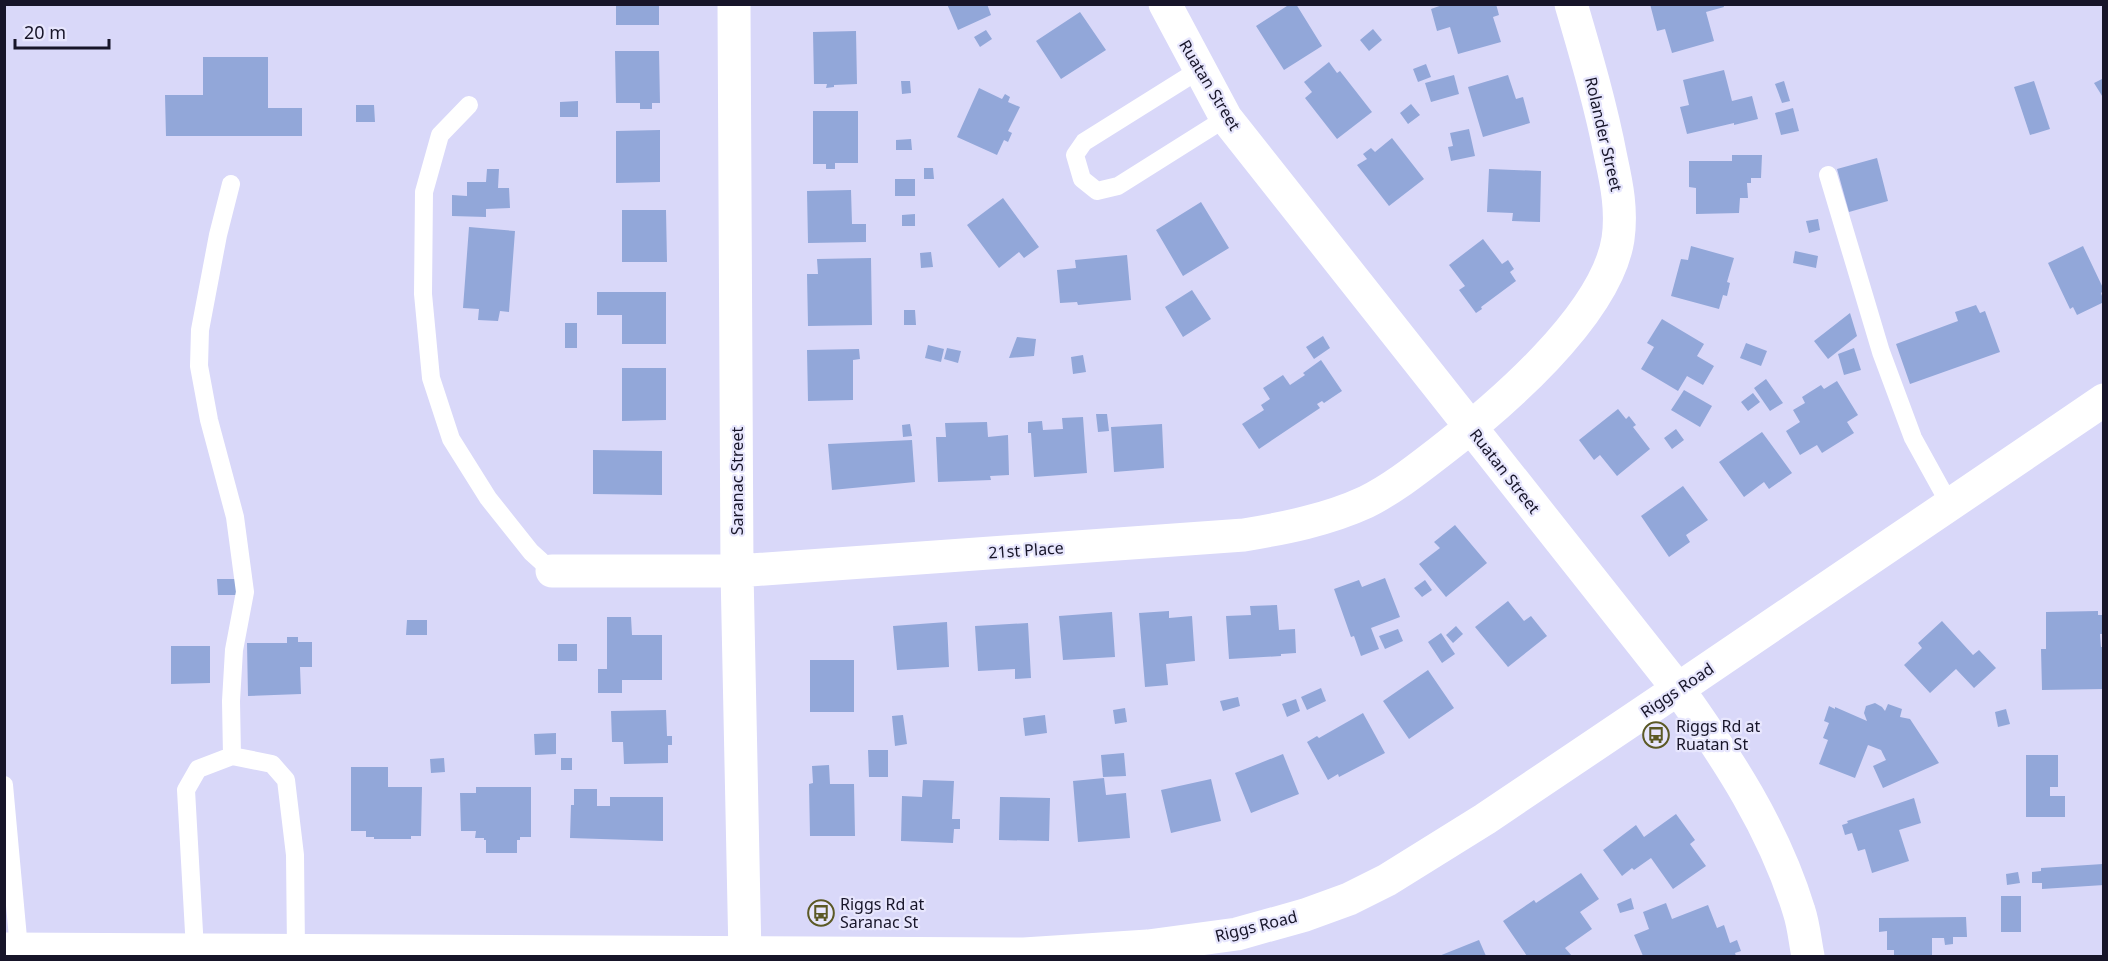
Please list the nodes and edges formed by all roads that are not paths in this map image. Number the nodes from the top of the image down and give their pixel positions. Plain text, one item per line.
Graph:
1 (734, 4) edge
2 (1165, 4) edge
3 (1571, 4) edge
4 (1199, 70) junction
5 (469, 105) dead end
6 (1226, 118) junction
7 (1828, 175) dead end
8 (231, 184) dead end
9 (2103, 400) edge
10 (1472, 428) junction
11 (1950, 505) junction
12 (737, 571) junction
13 (552, 572) joint
14 (1678, 689) junction
15 (232, 756) junction
16 (4, 785) edge
17 (12, 949) edge
18 (195, 950) junction
19 (296, 950) junction
20 (745, 954) edge
21 (1808, 957) edge

1 - 12 street, Saranac Street
2 - 4 street, Ruatan Street
3 - 10 street, Rolander Street
4 - 6 street, Ruatan Street
4 - 6 lane
5 - 13 lane
6 - 10 street, Ruatan Street
7 - 11 lane
8 - 15 lane
9 - 11 street, Riggs Road
10 - 12 street, 21st Place
10 - 14 street, Ruatan Street
11 - 14 street, Riggs Road
12 - 13 street, 21st Place
12 - 20 street, Saranac Street
14 - 20 street, Riggs Road
14 - 21 street, Ruatan Street
15 - 18 lane
15 - 19 lane
16 - 17 lane
17 - 18 street, Riggs Road
18 - 19 street, Riggs Road
19 - 20 street, Riggs Road

